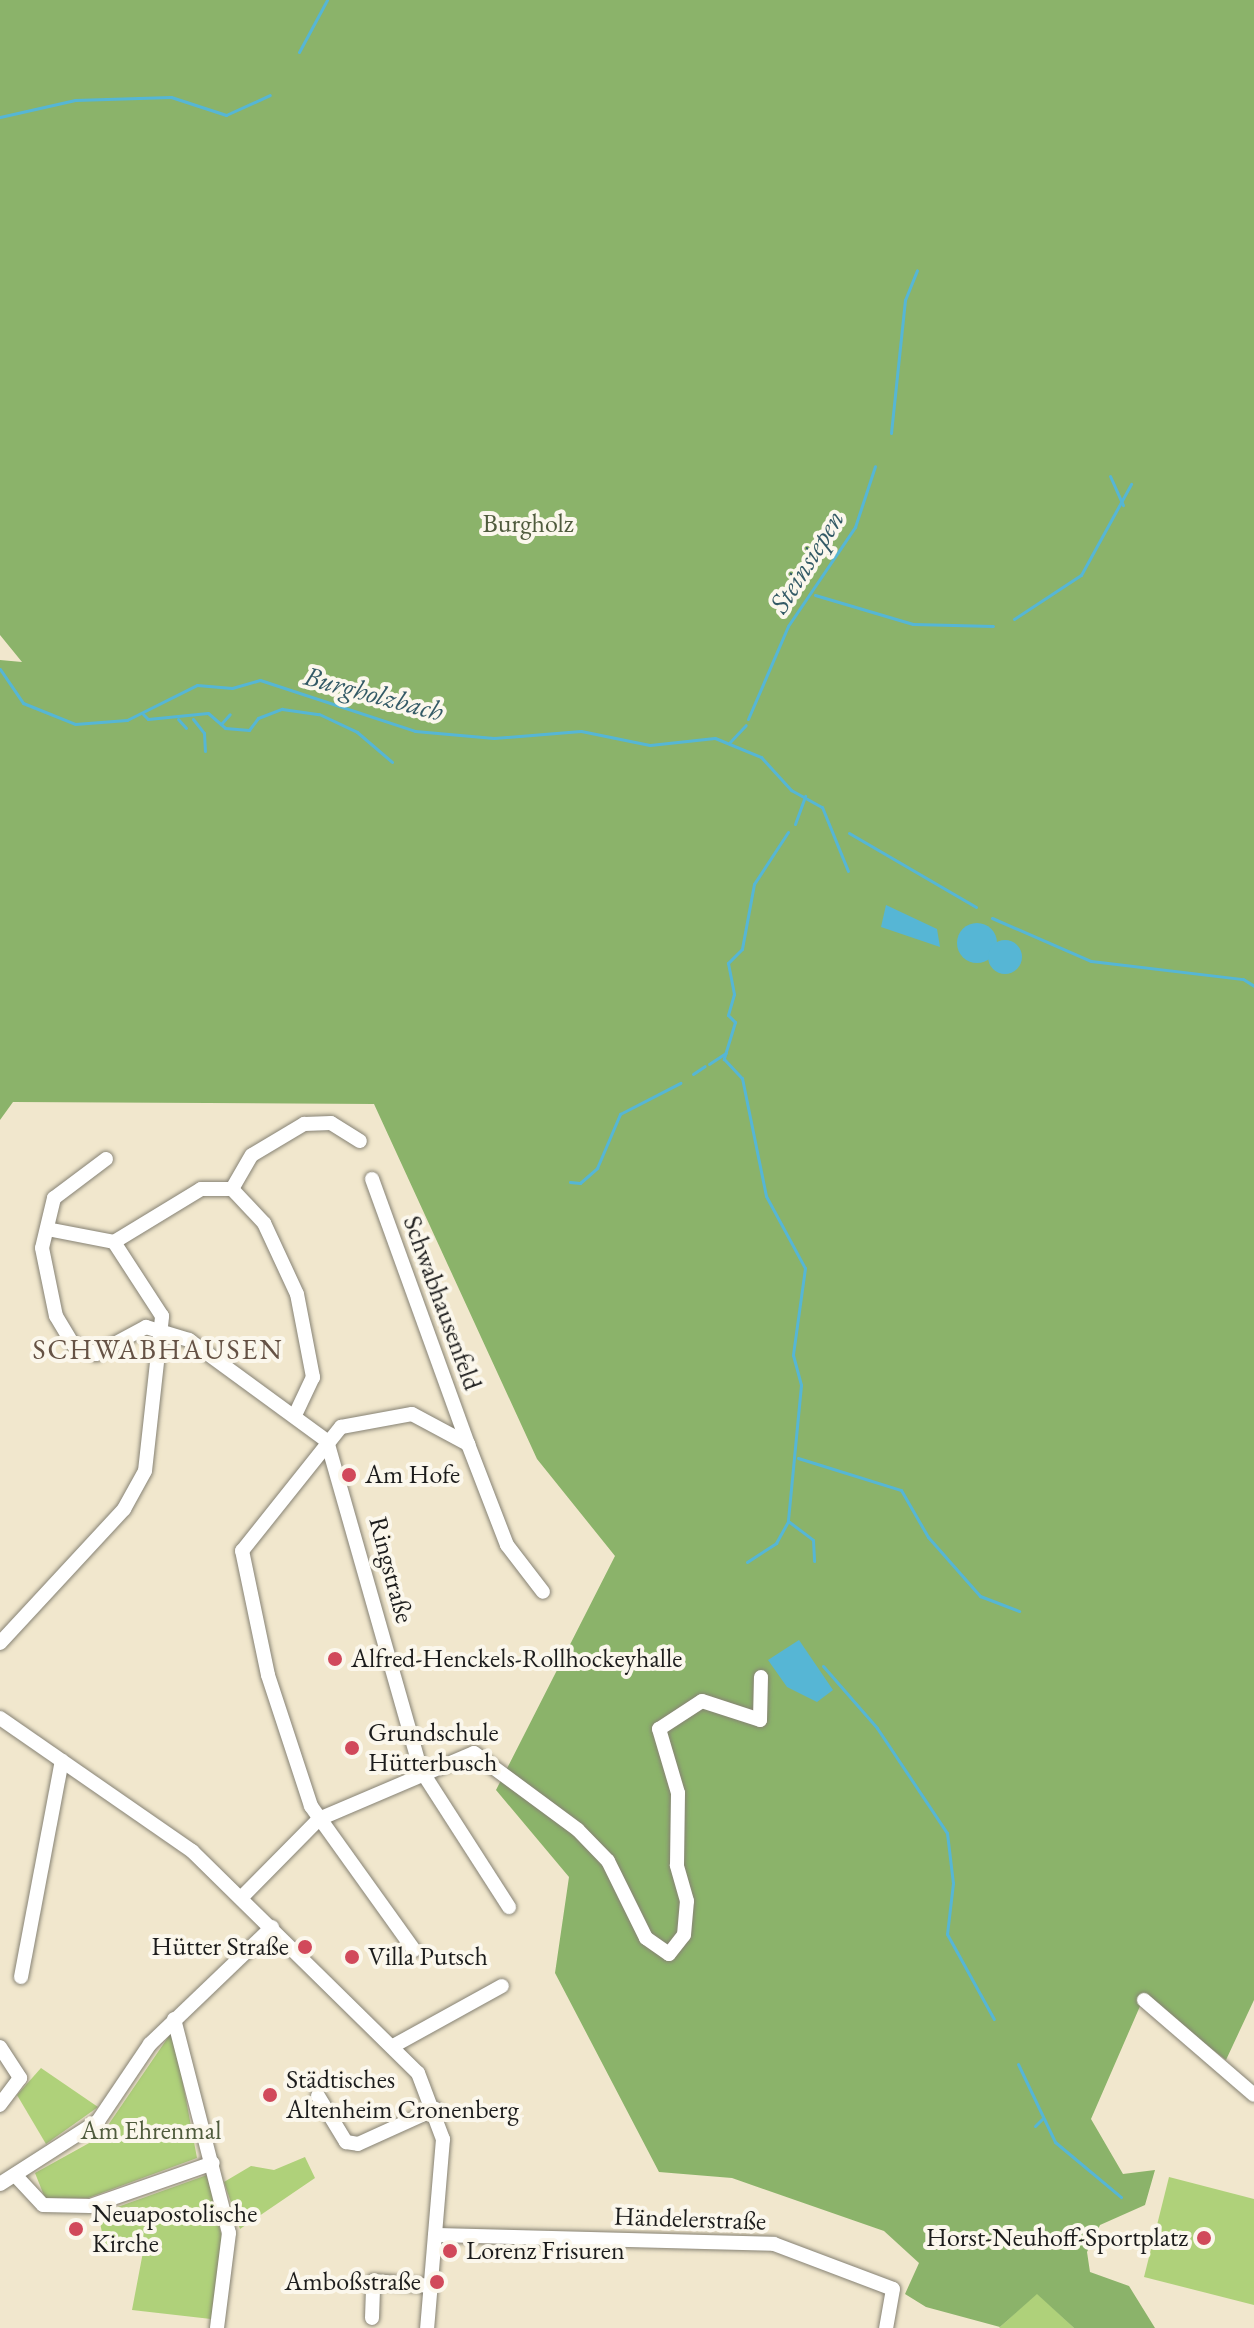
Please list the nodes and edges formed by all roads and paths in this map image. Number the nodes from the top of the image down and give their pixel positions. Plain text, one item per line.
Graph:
1 (360, 1141) dead end
2 (106, 1159) dead end
3 (372, 1179) dead end
4 (232, 1189) junction
5 (47, 1229) junction
6 (114, 1242) junction
7 (161, 1328) junction
8 (295, 1415) junction
9 (327, 1441) junction
10 (468, 1444) junction
11 (543, 1592) dead end
12 (0, 1643) edge
13 (761, 1677) dead end
14 (0, 1718) edge
15 (62, 1761) junction
16 (421, 1770) junction
17 (319, 1819) junction
18 (243, 1896) junction
19 (509, 1907) dead end
20 (272, 1927) junction
21 (414, 1950) dead end
22 (21, 1977) dead end
23 (502, 1986) dead end
24 (1144, 2000) dead end
25 (174, 2019) junction
26 (395, 2045) junction
27 (0, 2047) edge
28 (1254, 2095) edge
29 (318, 2096) dead end
30 (0, 2105) edge
31 (435, 2109) junction
32 (213, 2163) junction
33 (15, 2175) junction
34 (0, 2184) edge
35 (435, 2235) junction
36 (431, 2286) junction
37 (372, 2318) dead end
38 (217, 2328) edge
39 (427, 2328) edge
40 (886, 2328) edge

1 - 4 street
2 - 5 street
3 - 10 street, Schwabhausenfeld
4 - 6 street
4 - 8 street
5 - 6 street
5 - 7 street
6 - 7 street
7 - 8 street
7 - 12 street
8 - 9 street
9 - 10 street, Schwabhausenfeld
9 - 16 street, Ringstraße
9 - 17 street
10 - 11 street, Schwabhausenfeld
13 - 16 street
14 - 15 street
15 - 18 street
15 - 22 street
16 - 17 street
16 - 19 street, Ringstraße
17 - 18 street
17 - 21 street
18 - 20 street
20 - 25 street
20 - 26 street
23 - 26 street
24 - 28 street
25 - 32 street
25 - 33 street
26 - 31 street
27 - 30 street
29 - 31 street
31 - 35 street
32 - 33 street
32 - 38 street
33 - 34 street
35 - 36 street
35 - 40 street, Händelerstraße
36 - 37 street
36 - 39 street

